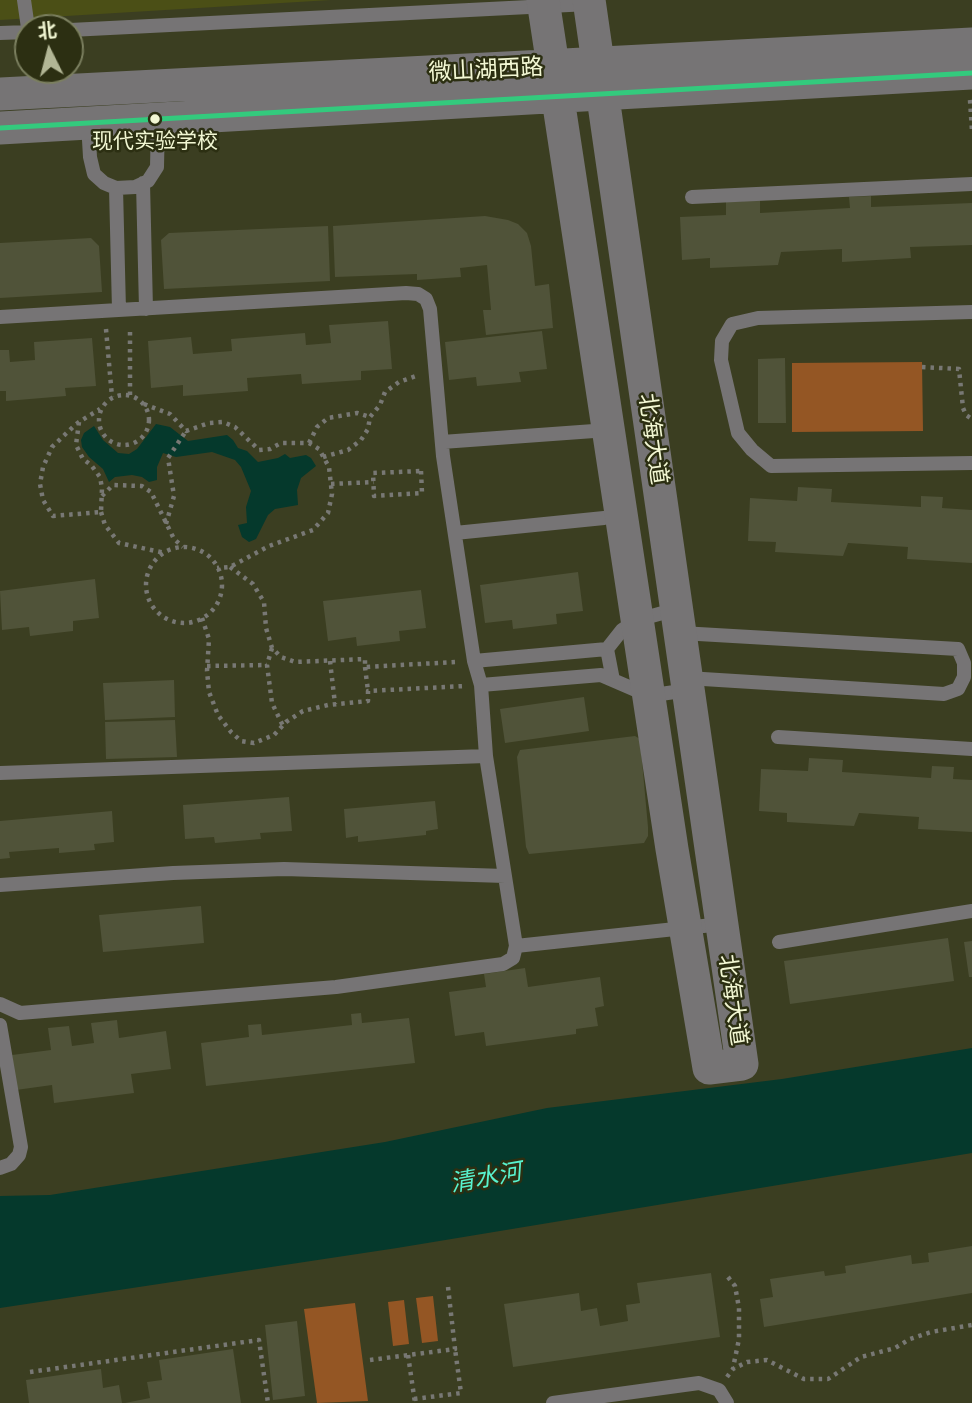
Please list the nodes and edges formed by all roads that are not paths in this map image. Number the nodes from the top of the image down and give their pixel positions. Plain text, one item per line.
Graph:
1 (590, 2) edge
2 (543, 3) edge
3 (84, 29) edge
4 (972, 44) edge
5 (602, 79) junction
6 (556, 82) junction
7 (971, 83) edge
8 (0, 94) edge
9 (158, 119) junction
10 (88, 123) junction
11 (0, 128) edge
12 (142, 183) junction
13 (972, 184) edge
14 (116, 188) junction
15 (692, 197) dead end
16 (146, 309) junction
17 (125, 310) junction
18 (972, 312) edge
19 (0, 317) edge
20 (594, 431) dead end
21 (442, 442) junction
22 (972, 464) edge
23 (604, 518) dead end
24 (455, 533) junction
25 (637, 620) junction
26 (679, 621) junction
27 (607, 649) junction
28 (474, 661) junction
29 (968, 663) edge
30 (613, 680) junction
31 (688, 684) junction
32 (481, 685) junction
33 (649, 694) junction
34 (778, 737) dead end
35 (972, 749) edge
36 (486, 756) junction
37 (0, 773) edge
38 (505, 876) junction
39 (0, 885) edge
40 (972, 911) edge
41 (722, 924) junction
42 (685, 928) junction
43 (779, 942) dead end
44 (516, 946) junction
45 (0, 1004) edge
46 (0, 1026) edge
47 (0, 1167) edge
48 (553, 1403) edge
49 (727, 1403) edge

1 - 2 lane
1 - 5 street, 北海大道
2 - 3 lane
2 - 6 street, 北海大道
4 - 5 street, 微山湖西路
5 - 6 street, 微山湖西路
5 - 7 street, 微山湖西路
5 - 26 street, 北海大道
6 - 8 street, 微山湖西路
6 - 9 street, 微山湖西路
6 - 25 street, 北海大道
9 - 10 street, 微山湖西路
9 - 12 lane
10 - 11 street, 微山湖西路
10 - 14 lane
12 - 14 lane
12 - 16 lane
13 - 15 lane
14 - 17 lane
16 - 17 lane
16 - 21 lane
17 - 19 lane
18 - 22 lane
20 - 21 lane
21 - 24 lane
23 - 24 lane
24 - 28 lane
25 - 26 lane
25 - 27 lane
25 - 33 street, 北海大道
26 - 29 lane
26 - 31 street, 北海大道
27 - 28 lane
27 - 30 lane
28 - 32 lane
29 - 31 lane
30 - 32 lane
30 - 33 lane
31 - 33 lane
31 - 41 street, 北海大道
32 - 36 lane
33 - 42 street, 北海大道
34 - 35 lane
36 - 37 lane
36 - 38 lane
38 - 39 lane
38 - 44 lane
40 - 43 lane
41 - 42 lane
41 - 42 street, 北海大道
42 - 44 lane
44 - 45 lane
46 - 47 lane
48 - 49 lane

